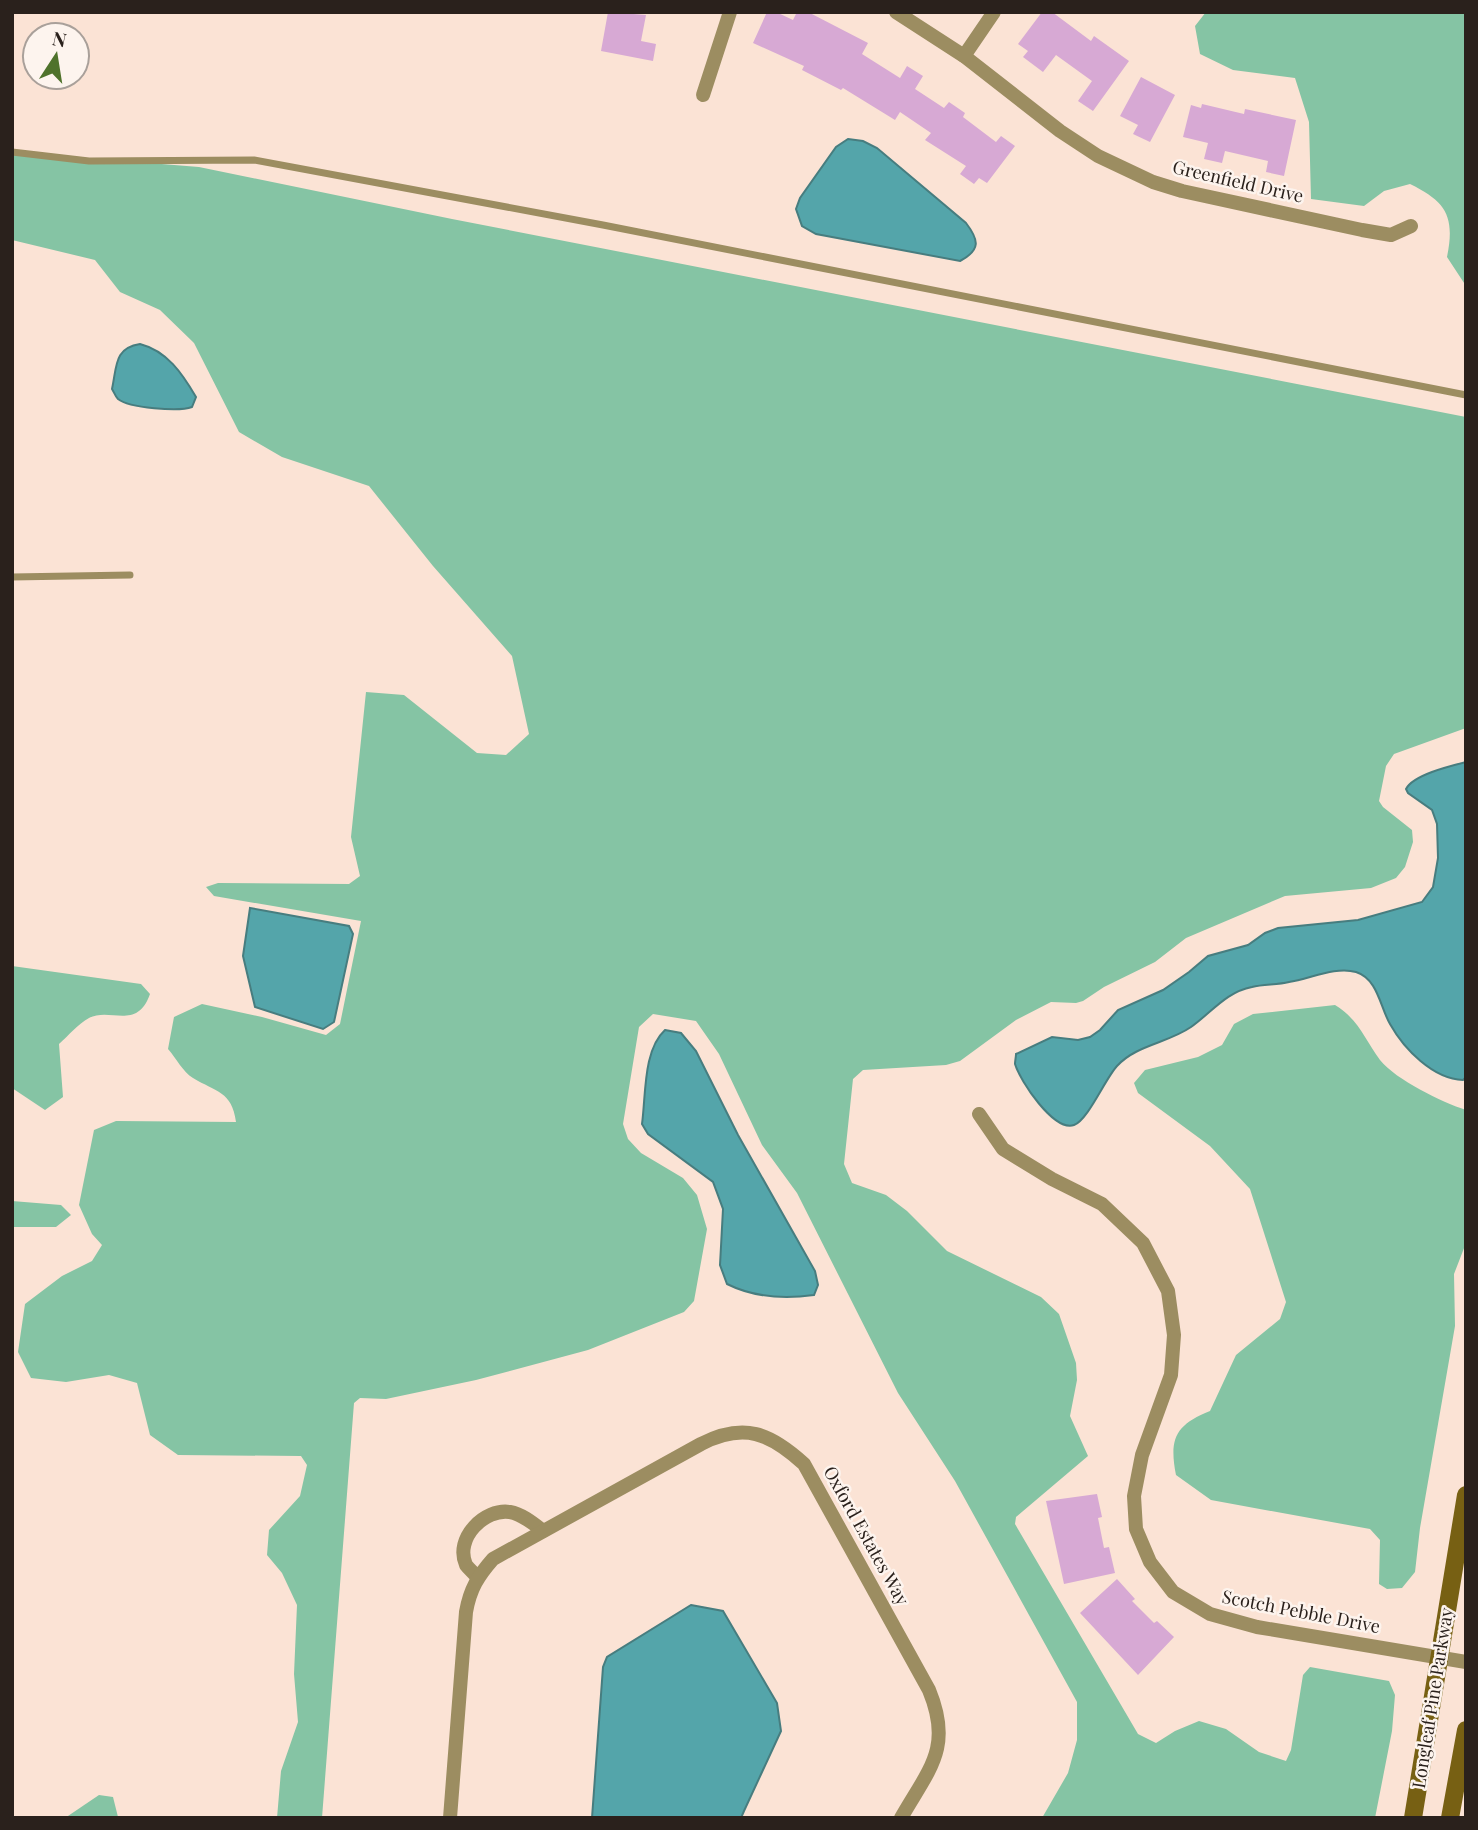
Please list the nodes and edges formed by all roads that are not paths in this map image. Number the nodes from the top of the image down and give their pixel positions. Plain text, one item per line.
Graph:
1 (730, 12) edge
2 (896, 12) edge
3 (994, 12) edge
4 (964, 56) junction
5 (703, 95) dead end
6 (12, 152) edge
7 (1410, 226) dead end
8 (1466, 395) edge
9 (131, 575) dead end
10 (12, 577) edge
11 (979, 1114) dead end
12 (1466, 1495) edge
13 (543, 1531) junction
14 (477, 1577) junction
15 (1439, 1657) junction
16 (1466, 1662) edge
17 (1466, 1730) edge
18 (450, 1818) edge
19 (901, 1818) edge
20 (1413, 1818) edge
21 (1450, 1818) edge

1 - 5 street
2 - 4 street, Greenfield Drive
3 - 4 street
4 - 7 street, Greenfield Drive
6 - 8 lane
9 - 10 lane
11 - 15 street, Scotch Pebble Drive
12 - 15 main road, Longleaf Pine Parkway
13 - 14 street, Oxford Estates Way
13 - 14 street
13 - 19 street, Oxford Estates Way
14 - 18 street, Oxford Estates Way
15 - 16 street, Scotch Pebble Drive
15 - 20 main road, Longleaf Pine Parkway
17 - 21 main road, Longleaf Pine Parkway

